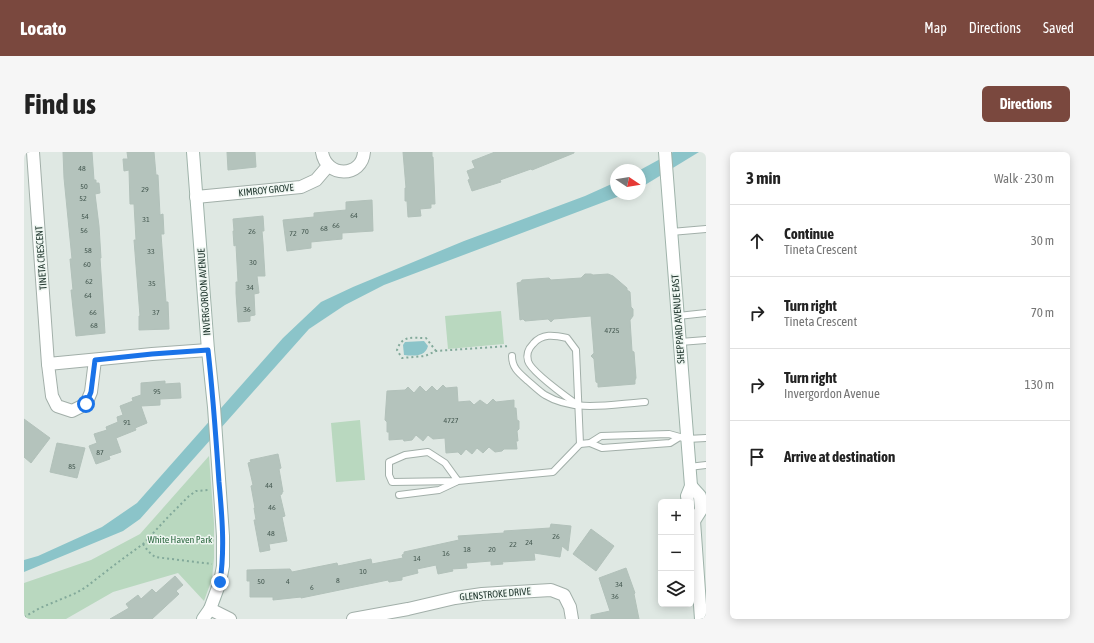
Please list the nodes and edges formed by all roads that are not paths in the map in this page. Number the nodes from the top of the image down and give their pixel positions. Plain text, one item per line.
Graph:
1 (33, 152) edge
2 (193, 152) edge
3 (322, 152) edge
4 (364, 152) edge
5 (665, 152) edge
6 (328, 166) junction
7 (196, 197) junction
8 (706, 229) edge
9 (671, 232) junction
10 (706, 313) edge
11 (678, 316) junction
12 (706, 340) edge
13 (680, 342) junction
14 (208, 350) junction
15 (512, 356) dead end
16 (95, 360) junction
17 (48, 364) junction
18 (645, 402) dead end
19 (579, 406) junction
20 (683, 438) junction
21 (706, 438) edge
22 (590, 443) junction
23 (580, 444) junction
24 (706, 465) edge
25 (690, 467) junction
26 (458, 481) junction
27 (691, 486) junction
28 (398, 494) dead end
29 (688, 499) edge
30 (694, 517) edge
31 (694, 531) edge
32 (206, 614) edge
33 (409, 614) edge
34 (230, 619) edge
35 (353, 619) edge
36 (572, 619) edge
37 (701, 619) edge

1 - 17 street, TINETA CRESCENT
2 - 7 street, INVERGORDON AVENUE
3 - 6 street
4 - 6 street
5 - 9 street, SHEPPARD AVENUE EAST
6 - 7 street, KIMROY GROVE
7 - 14 street, INVERGORDON AVENUE
8 - 9 lane
9 - 11 street, SHEPPARD AVENUE EAST
10 - 11 lane
11 - 13 street, SHEPPARD AVENUE EAST
12 - 13 lane
13 - 20 street, SHEPPARD AVENUE EAST
14 - 16 street
14 - 32 street, INVERGORDON AVENUE
15 - 19 lane
16 - 17 street
16 - 17 street, TINETA CRESCENT
18 - 19 lane
19 - 19 lane
19 - 23 lane
20 - 21 lane
20 - 22 lane
20 - 22 lane
20 - 25 street, SHEPPARD AVENUE EAST
22 - 23 lane
23 - 26 lane
24 - 25 lane
25 - 27 street, SHEPPARD AVENUE EAST
26 - 26 lane
26 - 28 lane
27 - 29 street, SHEPPARD AVENUE EAST
27 - 30 street, SHEPPARD AVENUE EAST
31 - 37 street, SHEPPARD AVENUE EAST
32 - 34 street
33 - 35 street, GLENSTROKE DRIVE
33 - 36 street, GLENSTROKE DRIVE

